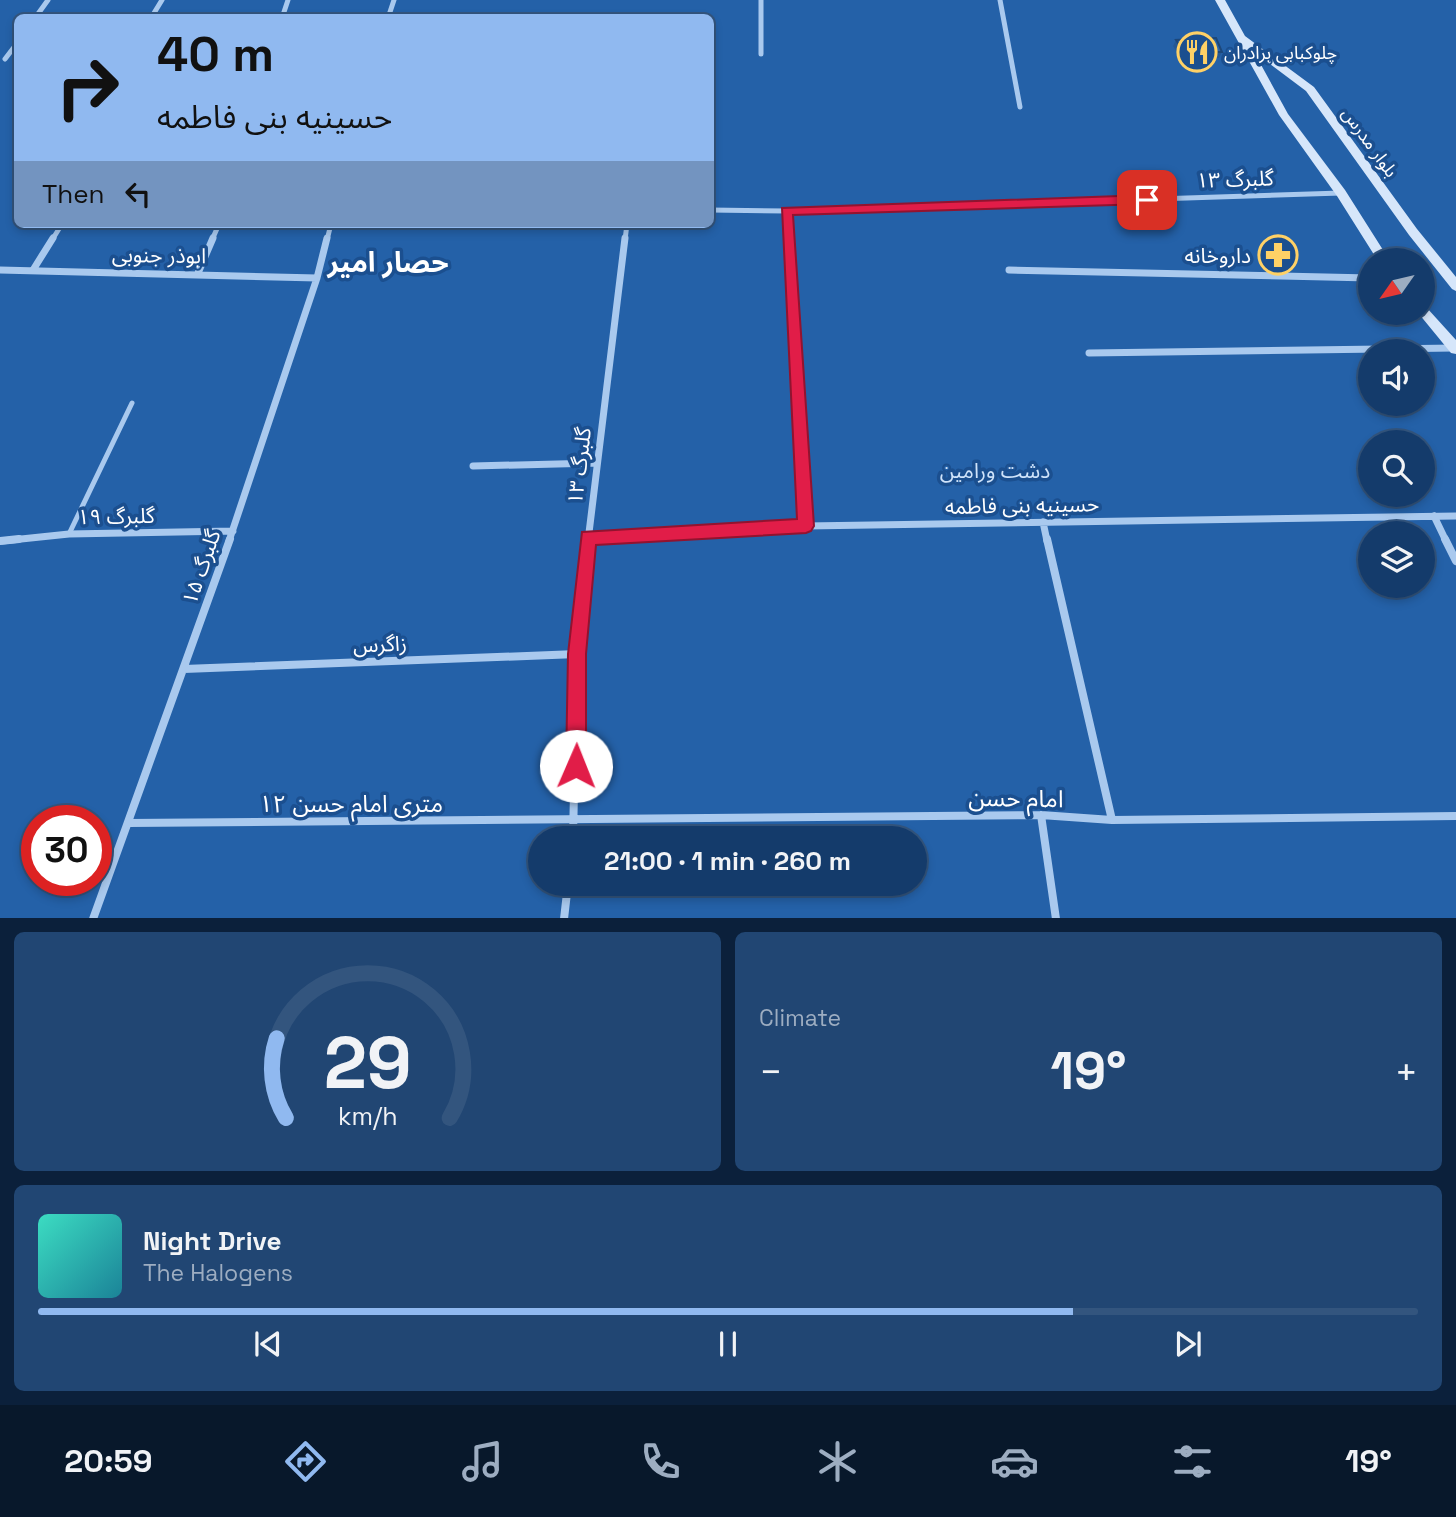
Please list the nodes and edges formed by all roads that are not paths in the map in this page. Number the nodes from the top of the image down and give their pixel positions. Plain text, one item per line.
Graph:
1 (761, 0) edge
2 (1000, 0) edge
3 (1220, 0) edge
4 (1239, 36) junction
5 (14, 47) edge
6 (761, 54) dead end
7 (5, 59) dead end
8 (1020, 107) dead end
9 (1341, 193) junction
10 (714, 210) edge
11 (786, 211) junction
12 (59, 228) edge
13 (217, 228) edge
14 (330, 228) edge
15 (626, 228) edge
16 (1376, 248) edge
17 (0, 270) edge
18 (33, 270) junction
19 (1009, 270) dead end
20 (198, 272) junction
21 (317, 278) junction
22 (1358, 278) edge
23 (1456, 285) edge
24 (1435, 325) edge
25 (1455, 349) edge
26 (1089, 353) dead end
27 (132, 403) dead end
28 (597, 463) junction
29 (473, 466) dead end
30 (1434, 516) junction
31 (1456, 516) edge
32 (1043, 522) junction
33 (806, 526) junction
34 (233, 531) junction
35 (69, 534) junction
36 (588, 538) junction
37 (0, 541) edge
38 (1456, 561) edge
39 (577, 654) junction
40 (184, 669) junction
41 (1041, 815) junction
42 (1456, 816) edge
43 (1112, 820) junction
44 (575, 821) junction
45 (128, 824) junction
46 (574, 826) edge
47 (567, 896) edge
48 (93, 918) edge
49 (564, 918) edge
50 (1056, 918) edge

1 - 6 street
2 - 8 street
3 - 4 main road, بلوار مدرس
4 - 9 main road, بلوار مدرس
4 - 23 main road, بلوار مدرس
5 - 7 street
9 - 11 street, گلبرگ ۱۳
9 - 16 main road, بلوار مدرس
10 - 11 street, گلبرگ ۱۳
11 - 33 street
12 - 18 street
13 - 20 street
14 - 21 street, گلبرگ ۱۵
15 - 28 street, گلبرگ ۱۳
17 - 18 street, ابوذر جنوبی
18 - 20 street, ابوذر جنوبی
19 - 22 street
20 - 21 street, ابوذر جنوبی
21 - 34 street, گلبرگ ۱۵
24 - 25 main road
25 - 26 street
27 - 35 lane
28 - 29 street
28 - 36 street, گلبرگ ۱۳
30 - 31 street, حسینیه بنی فاطمه
30 - 32 street, حسینیه بنی فاطمه
30 - 38 street
32 - 33 street, حسینیه بنی فاطمه
32 - 43 street
33 - 36 street, حسینیه بنی فاطمه
34 - 35 street, گلبرگ ۱۹
34 - 40 street, گلبرگ ۱۵
35 - 37 street, گلبرگ ۱۹
36 - 39 street, گلبرگ ۱۳
39 - 40 street, زاگرس
39 - 44 street, گلبرگ ۱۳
40 - 45 street, گلبرگ ۱۵
41 - 43 street, امام حسن
41 - 44 street, امام حسن
41 - 50 street
42 - 43 street, امام حسن
44 - 45 street, ۱۲ متری امام حسن
44 - 46 street, گلبرگ ۱۳
45 - 48 street, گلبرگ ۱۵
47 - 49 street

